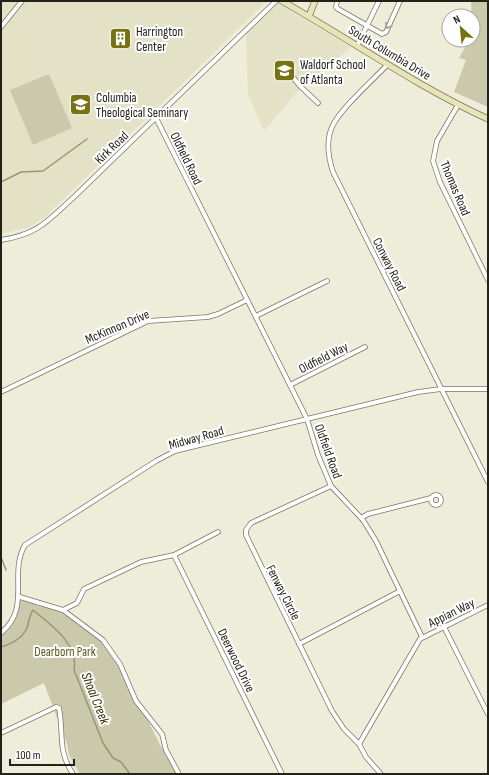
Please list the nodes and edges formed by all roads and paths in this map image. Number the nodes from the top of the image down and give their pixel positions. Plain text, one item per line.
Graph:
1 (22, 1) edge
2 (276, 1) edge
3 (282, 1) edge
4 (316, 1) edge
5 (337, 1) edge
6 (379, 1) edge
7 (400, 1) edge
8 (308, 16) junction
9 (1, 27) edge
10 (367, 27) junction
11 (357, 46) junction
12 (388, 65) junction
13 (288, 70) dead end
14 (318, 103) dead end
15 (458, 105) junction
16 (156, 118) junction
17 (488, 119) edge
18 (1, 240) edge
19 (488, 280) edge
20 (327, 281) dead end
21 (247, 300) junction
22 (256, 316) junction
23 (365, 347) dead end
24 (290, 384) junction
25 (441, 389) junction
26 (488, 390) edge
27 (1, 392) edge
28 (307, 419) junction
29 (488, 482) edge
30 (331, 486) junction
31 (431, 498) dead end
32 (361, 518) junction
33 (218, 532) dead end
34 (174, 555) junction
35 (400, 591) junction
36 (20, 597) junction
37 (488, 605) edge
38 (63, 610) junction
39 (444, 627) junction
40 (1, 633) edge
41 (422, 637) junction
42 (299, 644) junction
43 (488, 714) edge
44 (1, 733) edge
45 (359, 744) junction
46 (73, 774) edge
47 (179, 774) edge
48 (282, 774) edge
49 (381, 774) edge

1 - 9 street
2 - 16 street, Kirk Road
3 - 8 main road, South Columbia Drive
4 - 8 main road
5 - 10 street
6 - 10 street
7 -> 10 street
8 - 11 main road, South Columbia Drive
10 - 11 street
11 - 12 main road, South Columbia Drive
12 - 15 main road, South Columbia Drive
12 - 25 street, Conway Road
13 - 14 street
15 - 17 main road, South Columbia Drive
15 - 19 street, Thomas Road
16 - 18 street, Kirk Road
16 - 21 street, Oldfield Road
20 - 22 street
21 - 22 street, Oldfield Road
21 - 27 street, McKinnon Drive
22 - 24 street, Oldfield Road
23 - 24 street, Oldfield Way
24 - 28 street, Oldfield Road
25 - 26 street, Midway Road
25 - 28 street, Midway Road
25 - 29 street, Conway Road
28 - 30 street, Oldfield Road
28 - 36 street, Midway Road
30 - 32 street, Oldfield Road
30 - 42 street, Fenway Circle
31 - 32 street
32 - 35 street, Oldfield Road
33 - 34 street
34 - 38 street
34 - 48 street, Deerwood Drive
35 - 41 street, Oldfield Road
35 - 42 street
36 - 38 street
36 - 40 street, Midway Road
37 - 39 street, Appian Way
38 - 47 street
39 - 41 street, Appian Way
39 - 43 street
41 - 45 street
42 - 45 street, Fenway Circle
44 - 46 street
45 - 49 street

